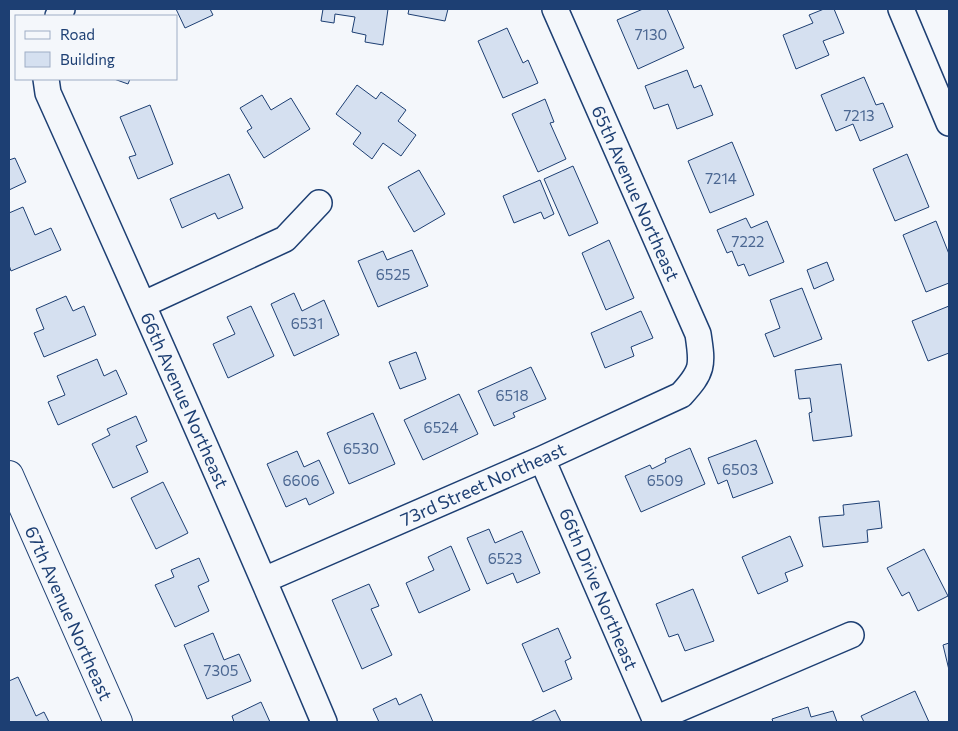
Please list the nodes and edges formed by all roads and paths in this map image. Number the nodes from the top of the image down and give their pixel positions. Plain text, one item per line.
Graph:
1 (555, 9) edge
2 (900, 9) edge
3 (939, 71) edge
4 (46, 80) edge
5 (949, 123) edge
6 (319, 203) dead end
7 (144, 304) junction
8 (695, 379) joint
9 (542, 459) junction
10 (9, 475) edge
11 (264, 580) junction
12 (852, 634) dead end
13 (118, 722) edge
14 (324, 722) edge

1 - 8 street, 65th Avenue Northeast
2 - 3 street
3 - 5 street
4 - 7 street, 66th Avenue Northeast
6 - 7 street
7 - 11 street, 66th Avenue Northeast
8 - 9 street, 73rd Street Northeast
9 - 11 street, 73rd Street Northeast
9 - 12 street, 66th Drive Northeast
10 - 13 main road, 67th Avenue Northeast
11 - 14 street, 66th Avenue Northeast

